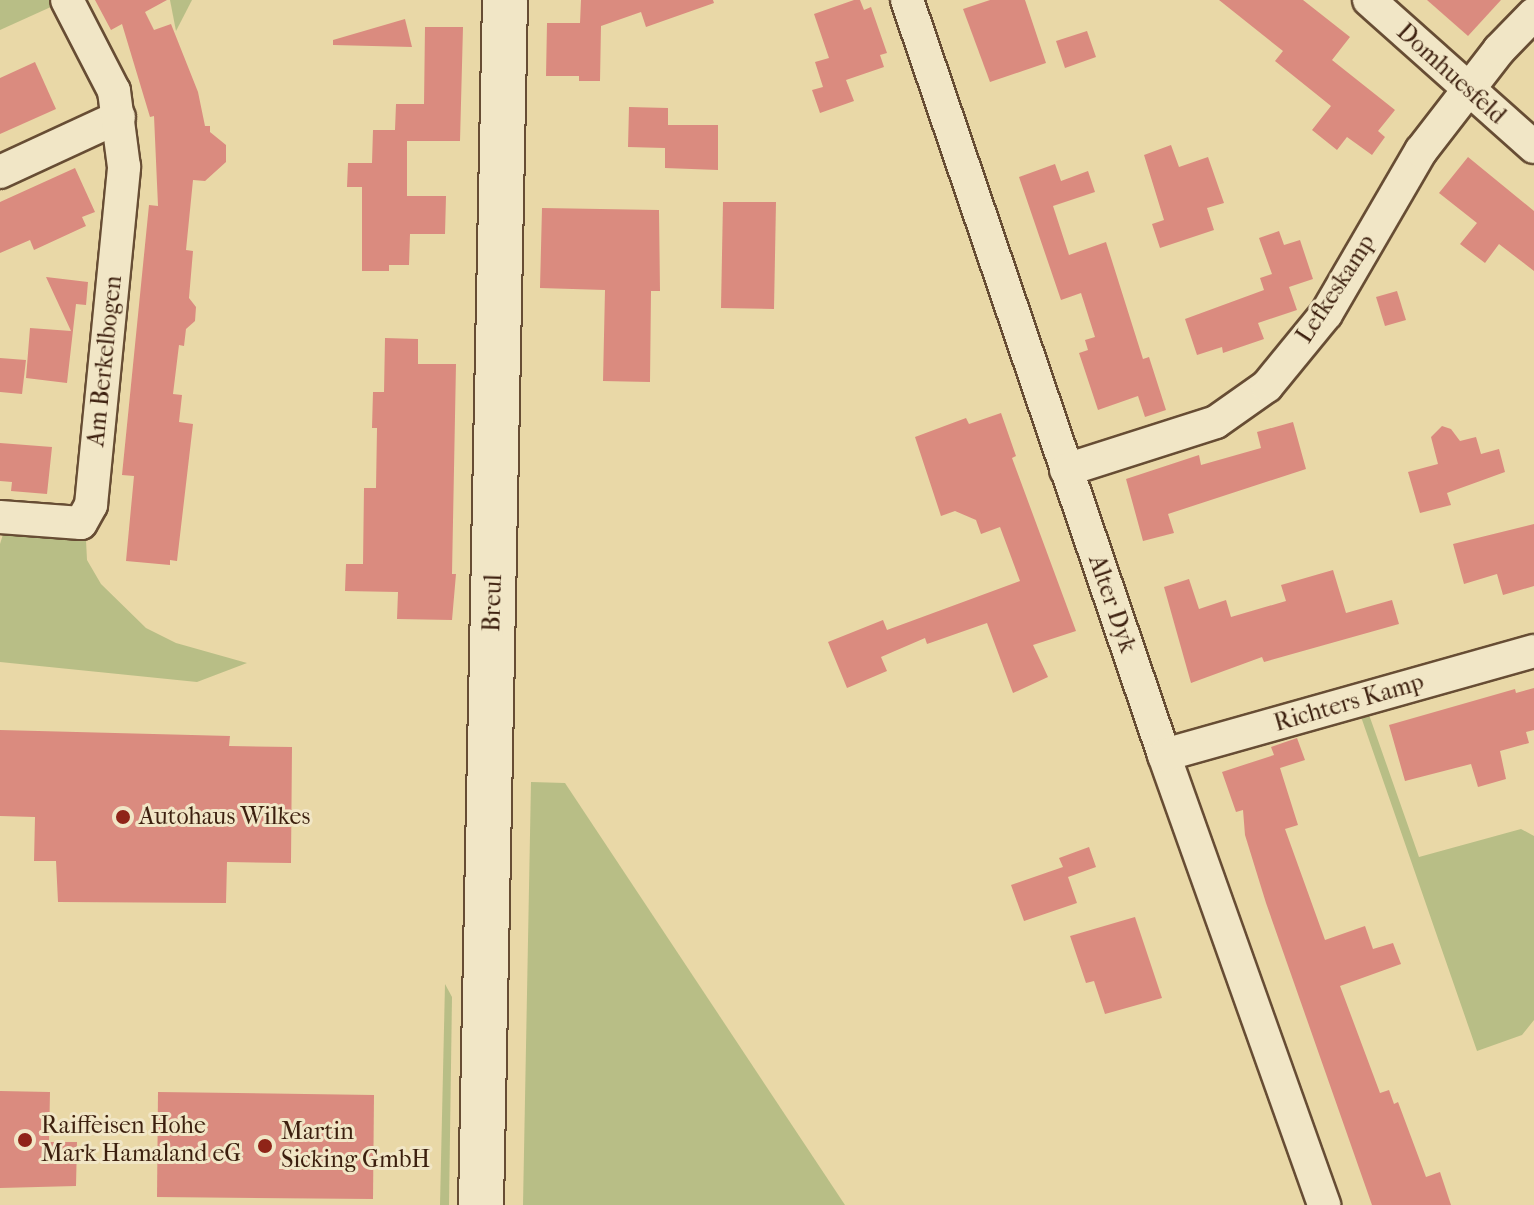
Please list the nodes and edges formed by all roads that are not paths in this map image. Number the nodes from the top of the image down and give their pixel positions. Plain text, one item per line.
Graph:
1 (67, 0) edge
2 (505, 0) edge
3 (907, 0) edge
4 (1369, 0) edge
5 (1534, 14) edge
6 (1470, 91) junction
7 (119, 117) junction
8 (1534, 147) edge
9 (0, 172) edge
10 (1066, 470) junction
11 (0, 517) edge
12 (1534, 651) edge
13 (1164, 755) junction
14 (481, 1205) edge
15 (1324, 1205) edge

1 - 7 street, Am Berkelbogen
2 - 14 main road, Breul
3 - 10 street, Alter Dyk
4 - 6 street, Domhuesfeld
5 - 6 street, Lefkeskamp
6 - 8 street, Domhuesfeld
6 - 10 street, Lefkeskamp
7 - 9 street
7 - 11 street, Am Berkelbogen
10 - 13 street, Alter Dyk
12 - 13 street, Richters Kamp
13 - 15 street, Alter Dyk

